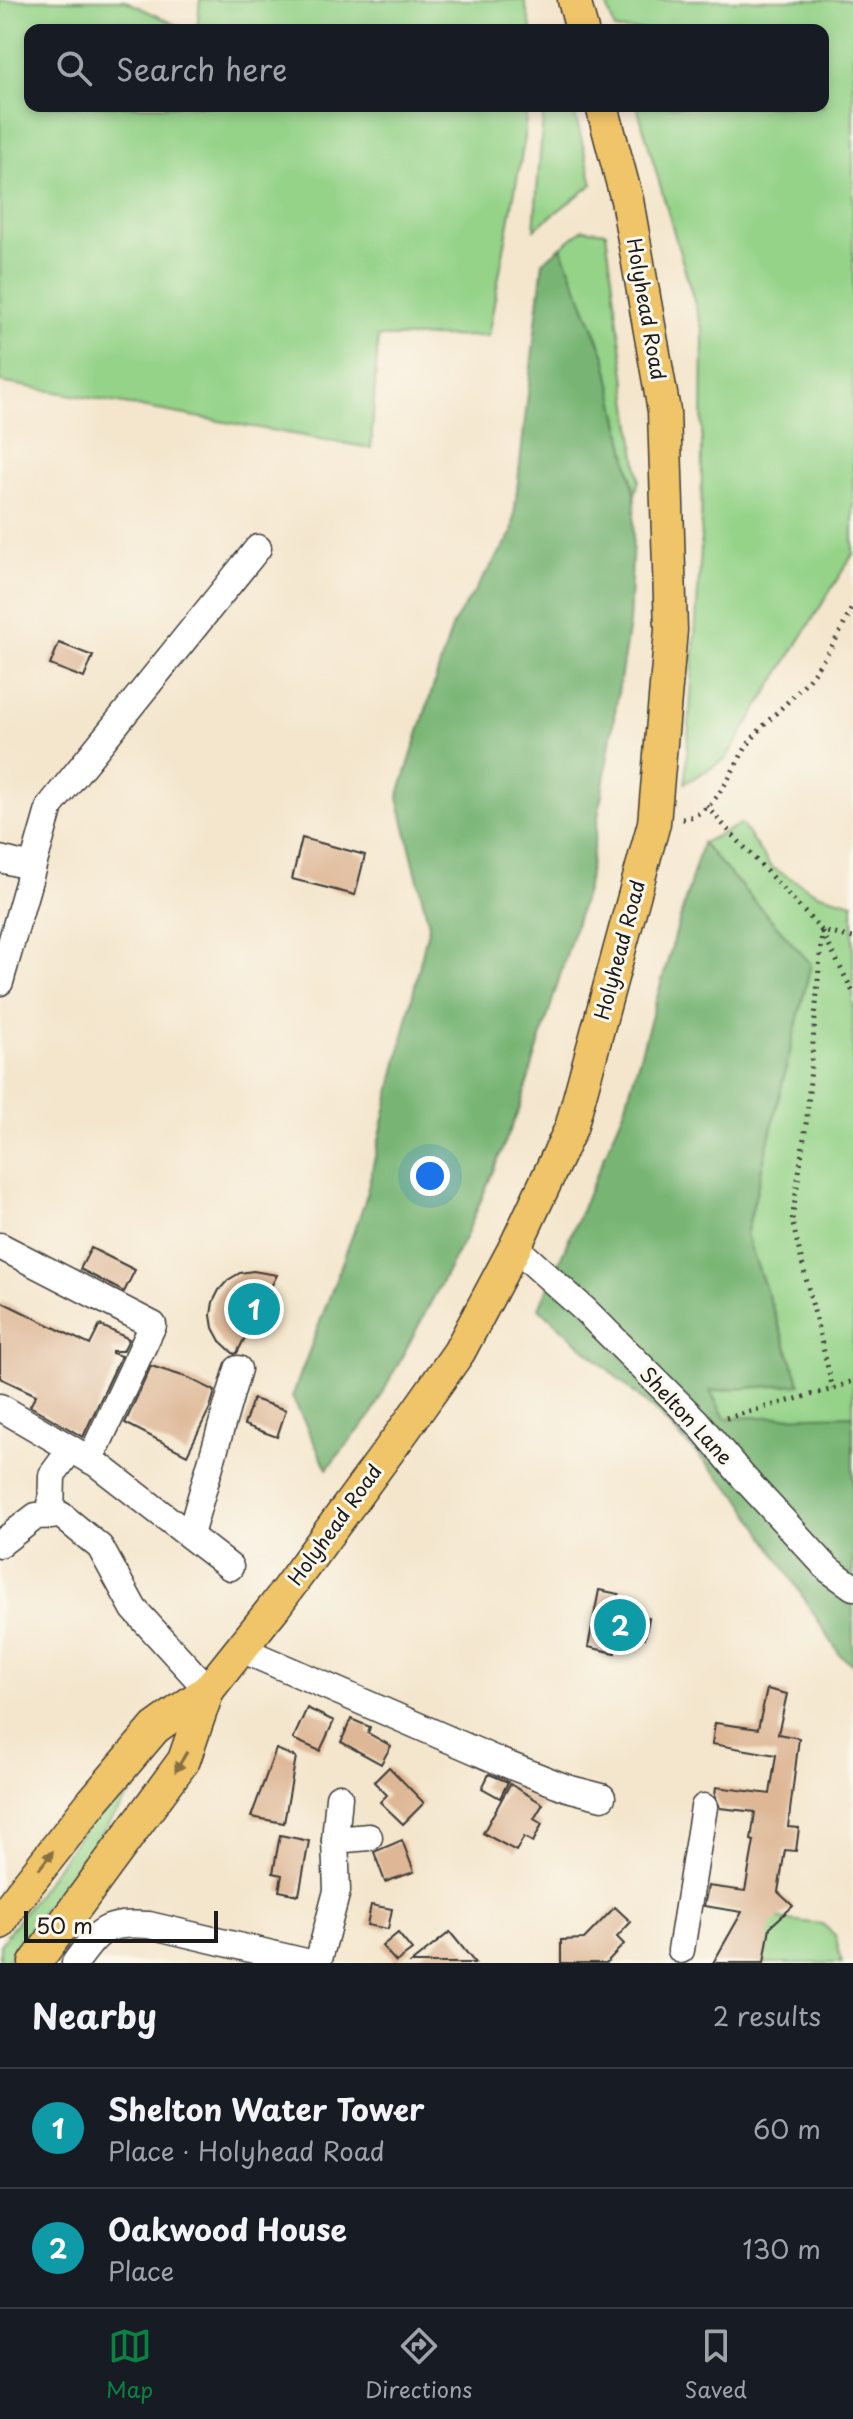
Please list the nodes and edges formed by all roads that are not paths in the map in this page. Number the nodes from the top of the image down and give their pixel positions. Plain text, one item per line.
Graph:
1 (574, 0) edge
2 (580, 24) edge
3 (604, 112) edge
4 (258, 548) dead end
5 (0, 859) edge
6 (32, 867) junction
7 (0, 982) edge
8 (0, 1246) edge
9 (515, 1247) junction
10 (238, 1369) dead end
11 (0, 1407) edge
12 (80, 1454) junction
13 (51, 1516) junction
14 (190, 1535) junction
15 (0, 1544) edge
16 (230, 1567) dead end
17 (853, 1587) edge
18 (241, 1649) junction
19 (208, 1690) junction
20 (339, 1797) dead end
21 (602, 1797) dead end
22 (704, 1807) dead end
23 (369, 1837) dead end
24 (335, 1840) junction
25 (0, 1923) edge
26 (699, 1926) dead end
27 (659, 1932) dead end
28 (676, 1957) edge
29 (35, 1963) edge
30 (75, 1963) edge
31 (310, 1963) edge
32 (318, 1963) edge

1 - 2 main road
3 - 9 main road, Holyhead Road
4 - 6 street
5 - 6 street
6 - 7 street
8 - 12 street
9 - 17 street, Shelton Lane
9 - 18 main road, Holyhead Road
10 - 14 street
11 - 12 street
12 - 13 street
12 - 14 street
13 - 15 street
13 - 19 street
14 - 16 street
18 - 19 main road, Holyhead Road
18 - 21 street
25 -> 19 main road, Holyhead Road
19 -> 29 main road, Holyhead Road
20 - 24 street
22 - 28 street
23 - 24 street
24 - 32 street
26 - 28 street
27 - 28 street
30 - 31 street

